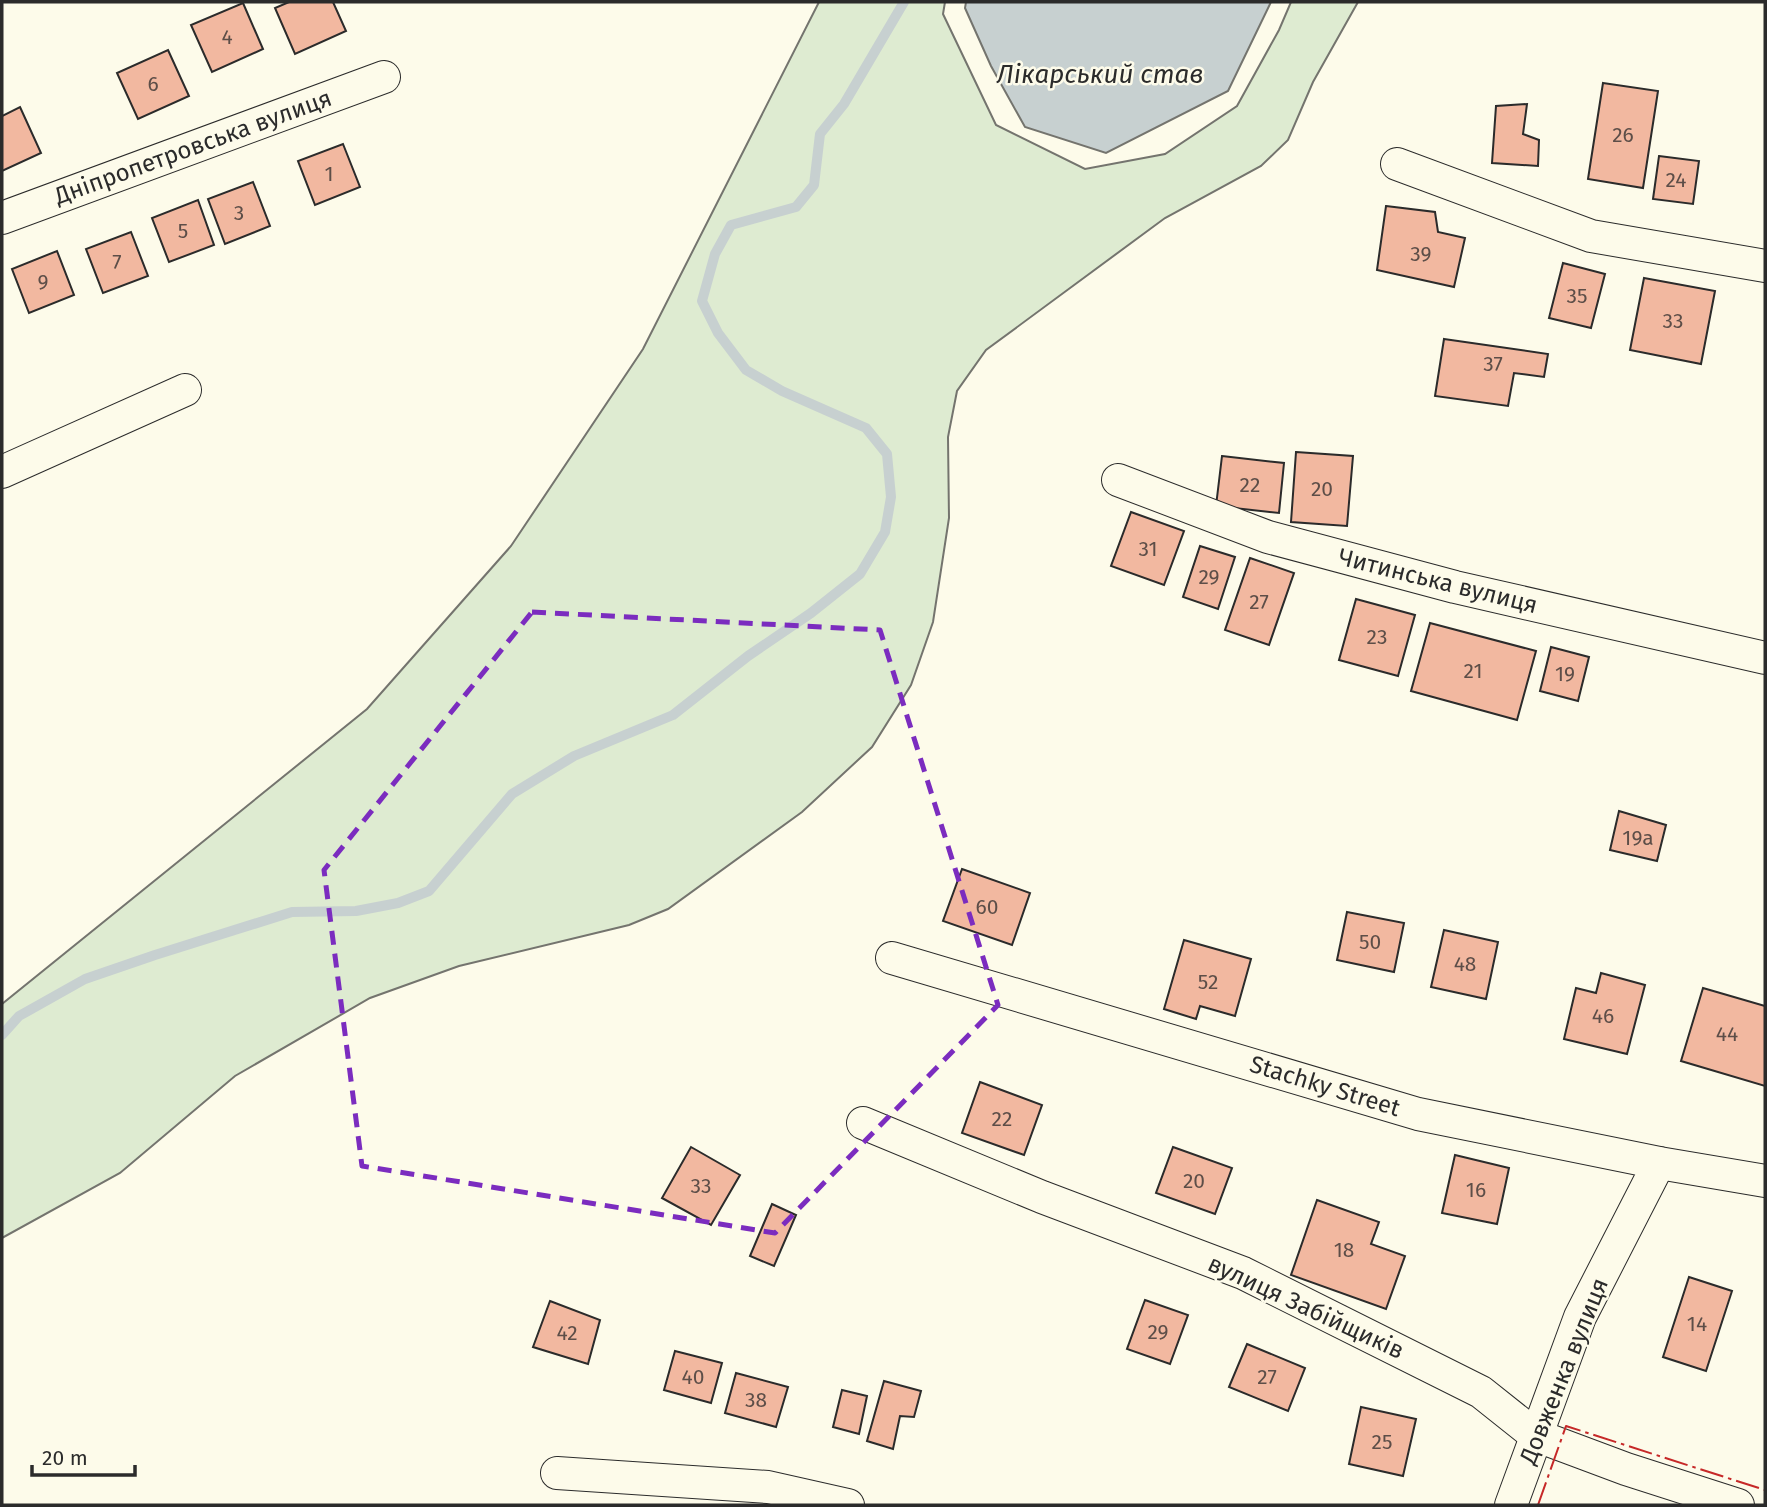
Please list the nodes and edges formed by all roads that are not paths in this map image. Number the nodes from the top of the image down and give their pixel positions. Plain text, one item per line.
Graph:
1 (384, 76) dead end
2 (1397, 164) dead end
3 (2, 218) edge
4 (1765, 266) edge
5 (185, 390) dead end
6 (2, 472) edge
7 (1118, 480) dead end
8 (1765, 659) edge
9 (892, 958) dead end
10 (863, 1123) dead end
11 (1659, 1163) junction
12 (1765, 1181) edge
13 (1535, 1435) junction
14 (558, 1473) dead end
15 (848, 1505) edge
16 (1511, 1505) edge
17 (1738, 1505) edge

1 - 3 street, Дніпропетровська вулиця
2 - 4 street
5 - 6 street
7 - 8 street, Читинська вулиця
9 - 11 street, Stachky Street
10 - 13 street, вулиця Забійщиків
11 - 12 street, Stachky Street
11 - 13 street, Довженка вулиця
13 - 16 street, Довженка вулиця
13 - 17 street, вулиця Забійщиків
14 - 15 street

